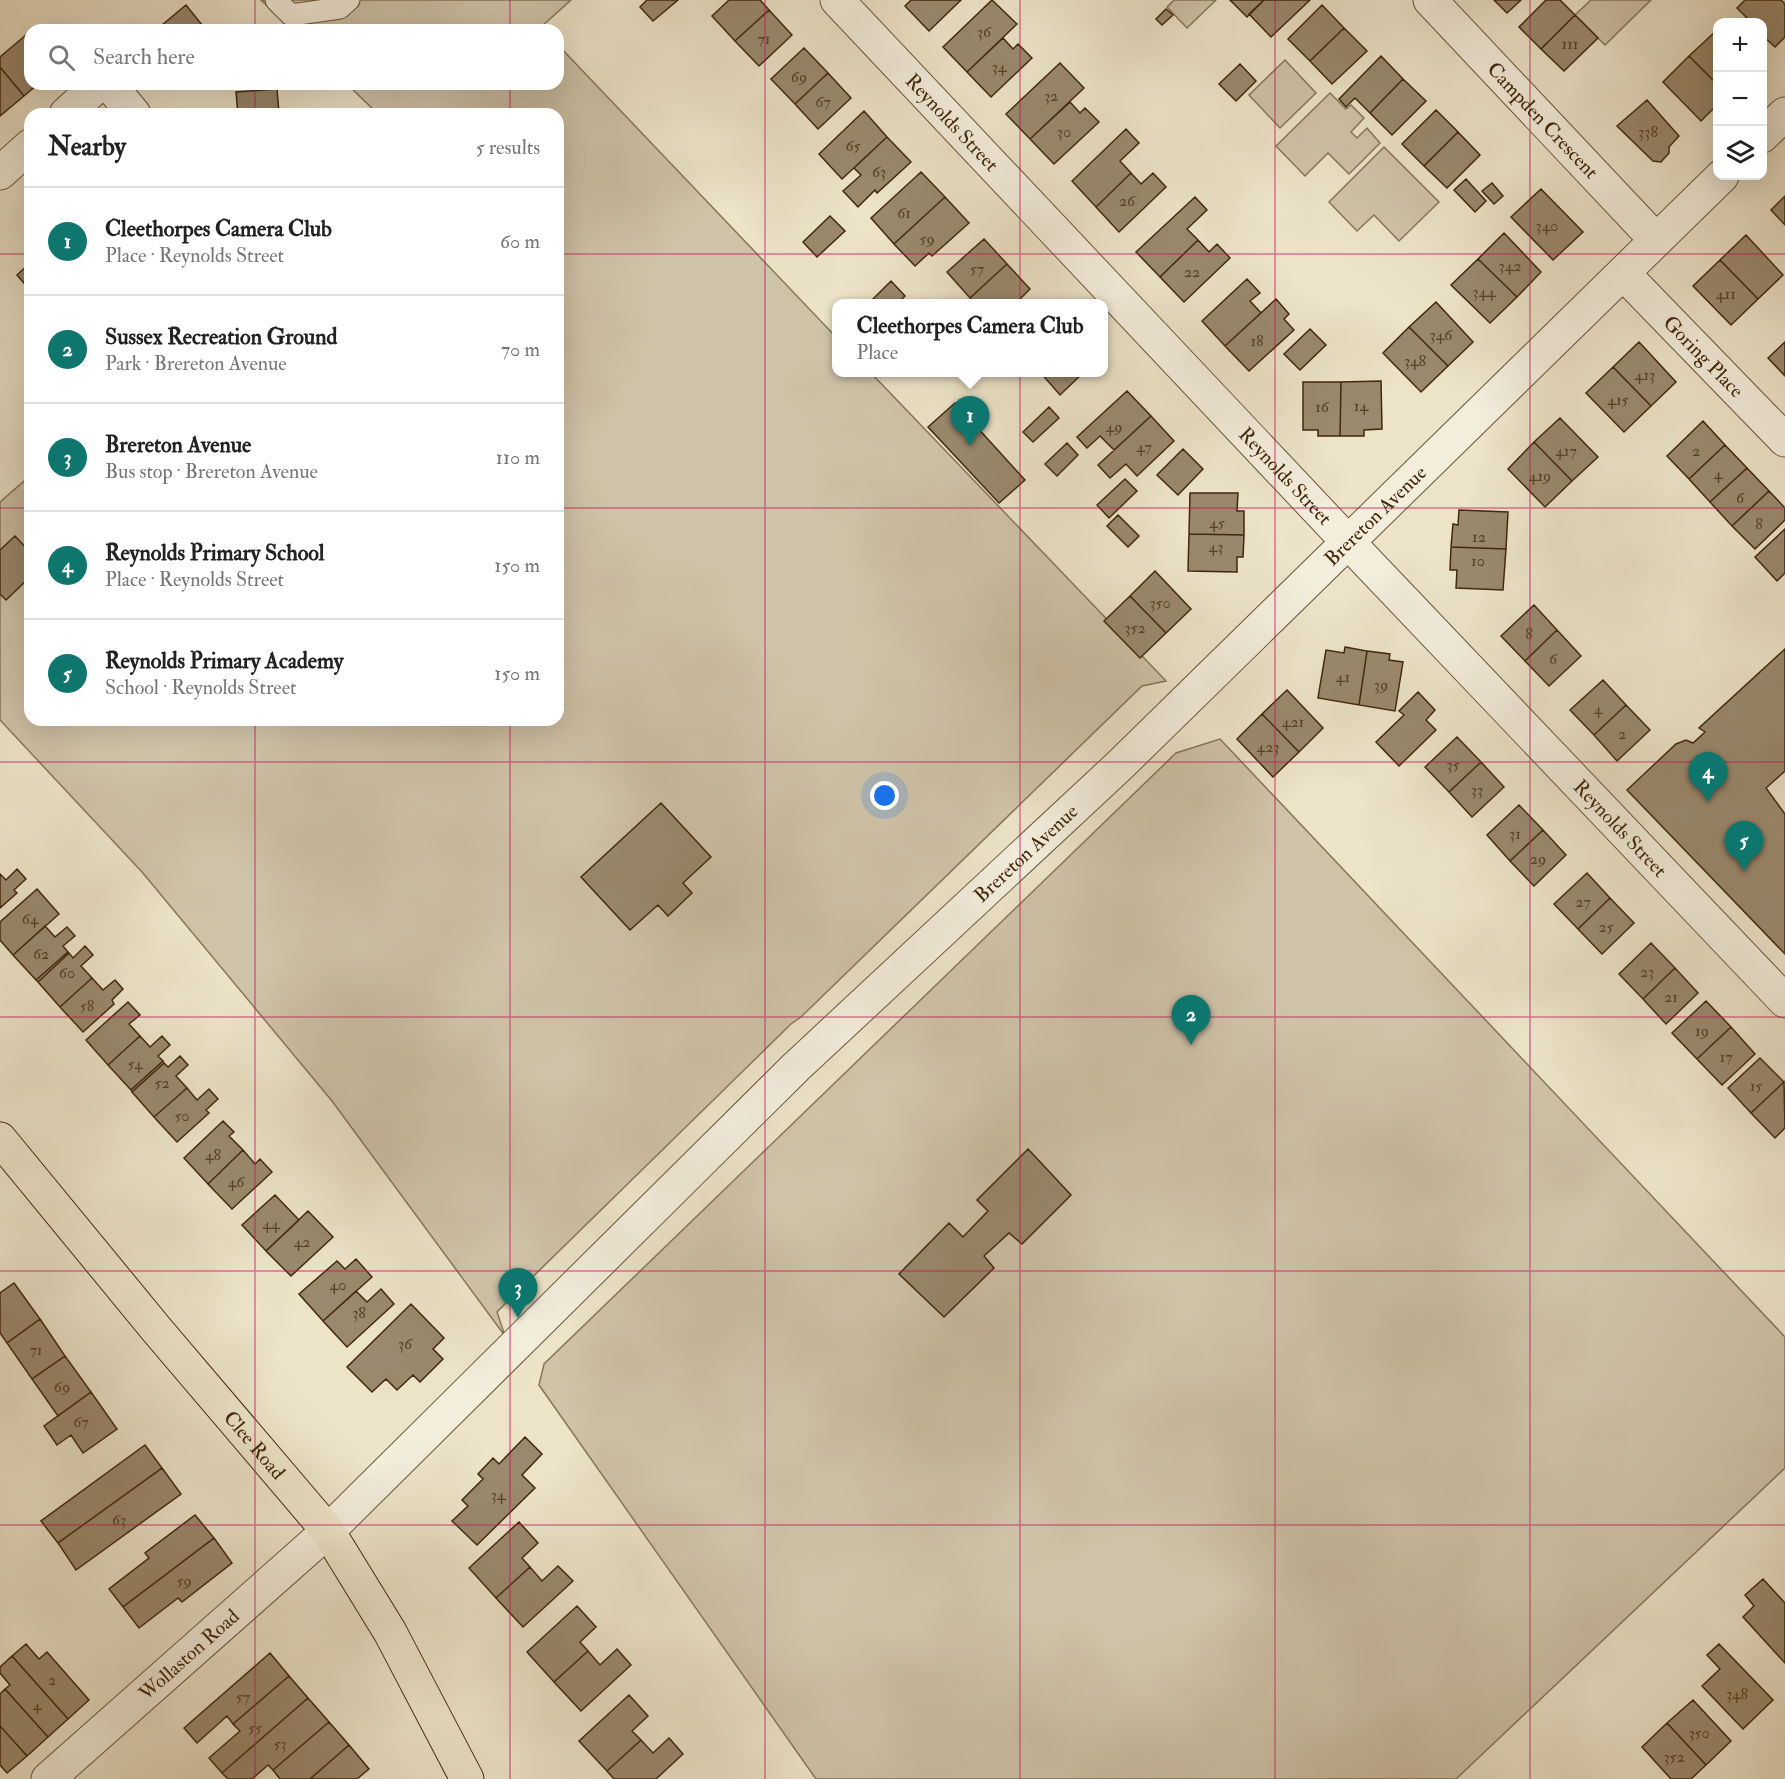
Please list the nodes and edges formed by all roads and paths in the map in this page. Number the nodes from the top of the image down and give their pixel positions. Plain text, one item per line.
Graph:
1 (276, 0) edge
2 (349, 0) edge
3 (837, 0) edge
4 (1430, 0) edge
5 (92, 90) edge
6 (114, 90) edge
7 (73, 108) edge
8 (129, 108) edge
9 (1785, 114) edge
10 (1767, 131) edge
11 (24, 151) edge
12 (0, 172) edge
13 (1718, 180) edge
14 (1656, 240) junction
15 (1623, 273) junction
16 (1785, 440) edge
17 (1348, 542) junction
18 (1785, 1001) edge
19 (0, 1139) edge
20 (328, 1531) junction
21 (48, 1779) edge
22 (467, 1779) edge

1 - 2 lane
3 - 17 street, Reynolds Street
4 - 14 street, Campden Crescent
5 - 7 street
6 - 8 street
9 - 10 street
11 - 12 street
13 - 14 street, Brereton Avenue
14 - 15 street, Brereton Avenue
15 - 16 street, Goring Place
15 - 17 street, Brereton Avenue
17 - 18 street, Reynolds Street
17 - 20 street, Brereton Avenue
19 - 20 main road, Clee Road
20 - 21 street, Wollaston Road
20 - 22 main road, Clee Road

